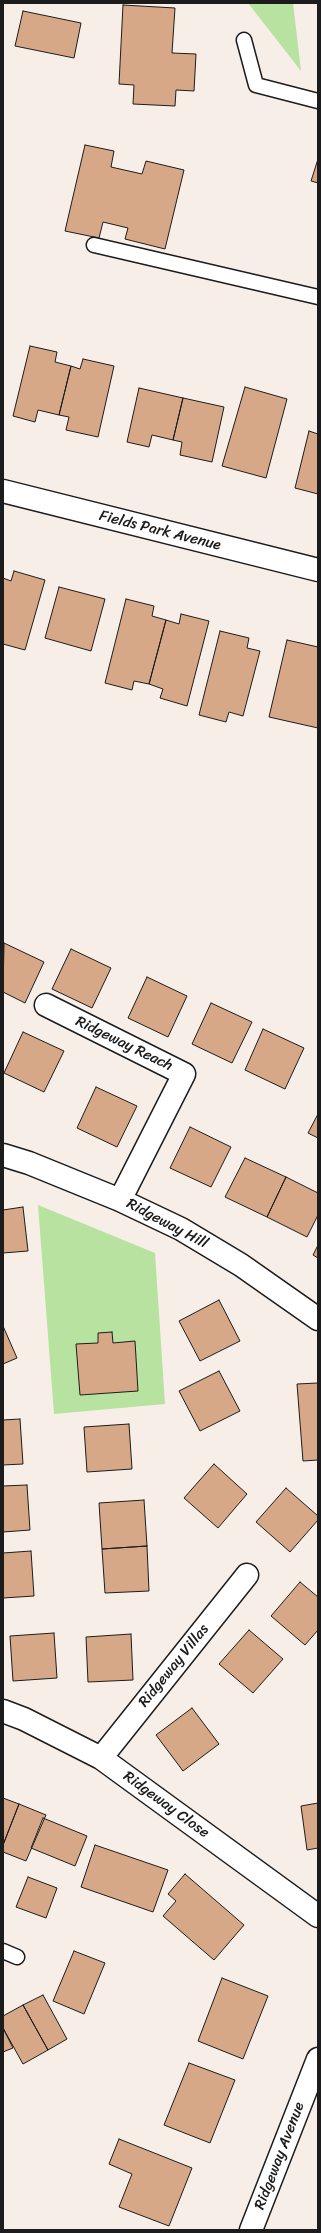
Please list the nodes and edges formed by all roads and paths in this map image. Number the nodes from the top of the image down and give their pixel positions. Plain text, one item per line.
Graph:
1 (244, 40) dead end
2 (318, 101) edge
3 (94, 245) dead end
4 (318, 297) edge
5 (3, 491) edge
6 (318, 570) edge
7 (46, 1005) dead end
8 (3, 1155) edge
9 (120, 1200) junction
10 (318, 1319) edge
11 (247, 1575) dead end
12 (3, 1711) edge
13 (101, 1758) junction
14 (318, 1916) edge
15 (3, 1951) edge
16 (17, 1957) dead end
17 (318, 2059) edge
18 (251, 2230) edge

1 - 2 lane
3 - 4 lane
5 - 6 street, Fields Park Avenue
7 - 9 street, Ridgeway Reach
8 - 9 street, Ridgeway Hill
9 - 10 street, Ridgeway Hill
11 - 13 street, Ridgeway Villas
12 - 13 street, Ridgeway Close
13 - 14 street, Ridgeway Close
15 - 16 lane
17 - 18 street, Ridgeway Avenue

